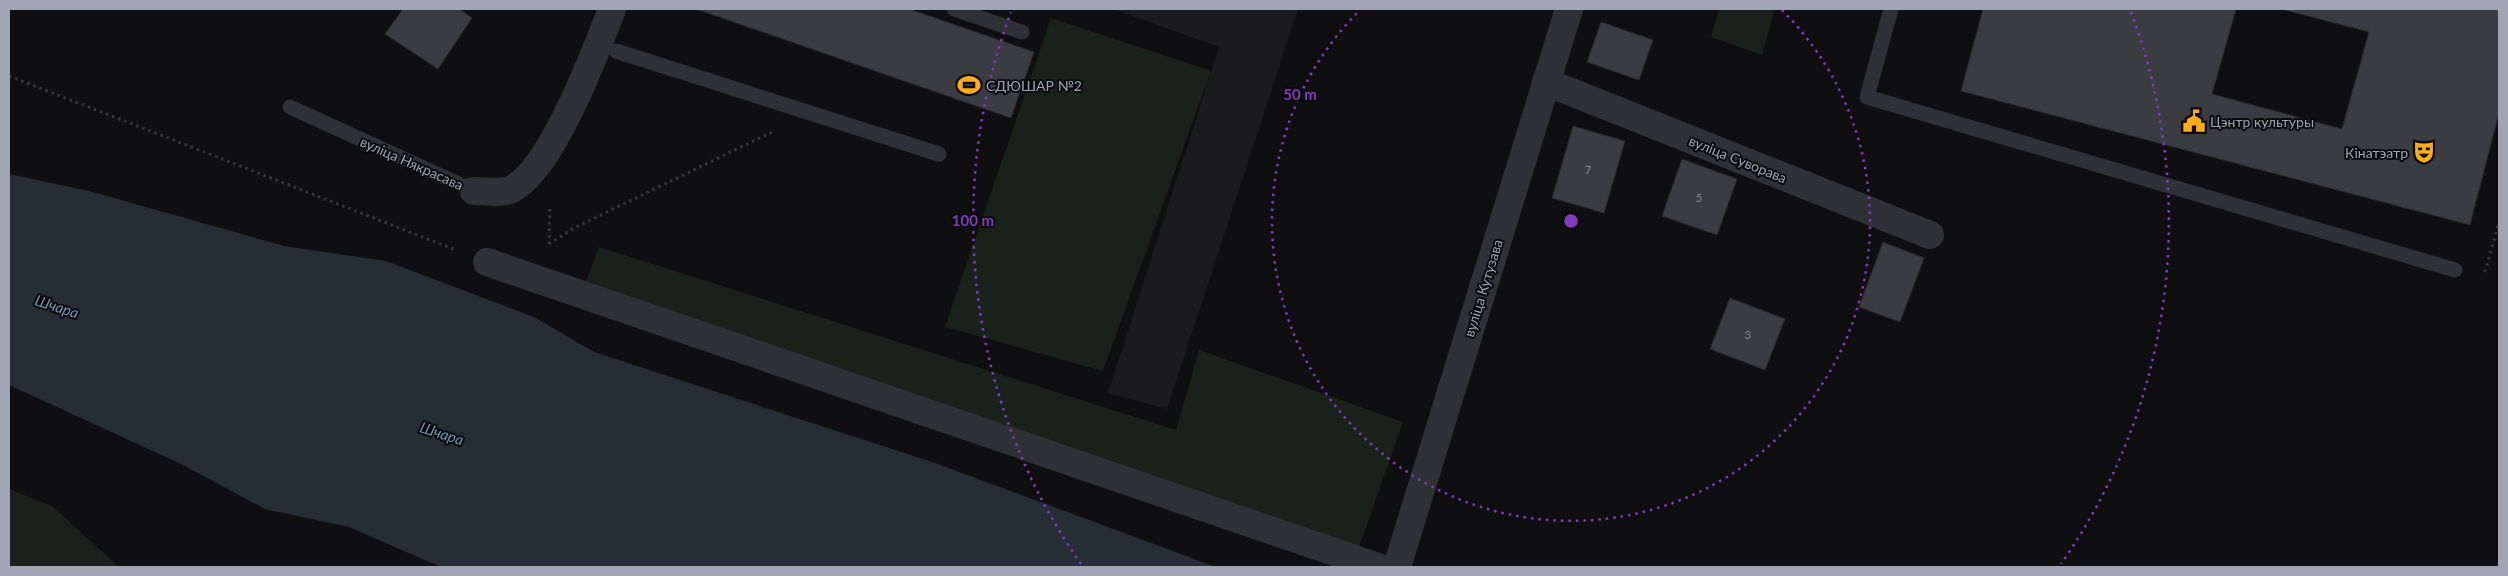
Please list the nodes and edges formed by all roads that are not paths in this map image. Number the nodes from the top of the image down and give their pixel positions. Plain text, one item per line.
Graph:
1 (612, 9) edge
2 (954, 9) edge
3 (1569, 9) edge
4 (1890, 9) edge
5 (1022, 32) dead end
6 (616, 51) dead end
7 (1546, 82) junction
8 (290, 107) dead end
9 (938, 154) dead end
10 (474, 191) joint
11 (1930, 235) dead end
12 (487, 262) road end
13 (2455, 270) road end
14 (1378, 567) edge
15 (1397, 567) edge

1 - 10 street, вуліца Някрасава
2 - 5 lane
3 - 7 street, вуліца Кутузава
4 - 13 lane
6 - 9 lane
7 - 11 street, вуліца Суворава
7 - 15 street, вуліца Кутузава
8 - 10 lane, вуліца Някрасава
12 - 14 street

